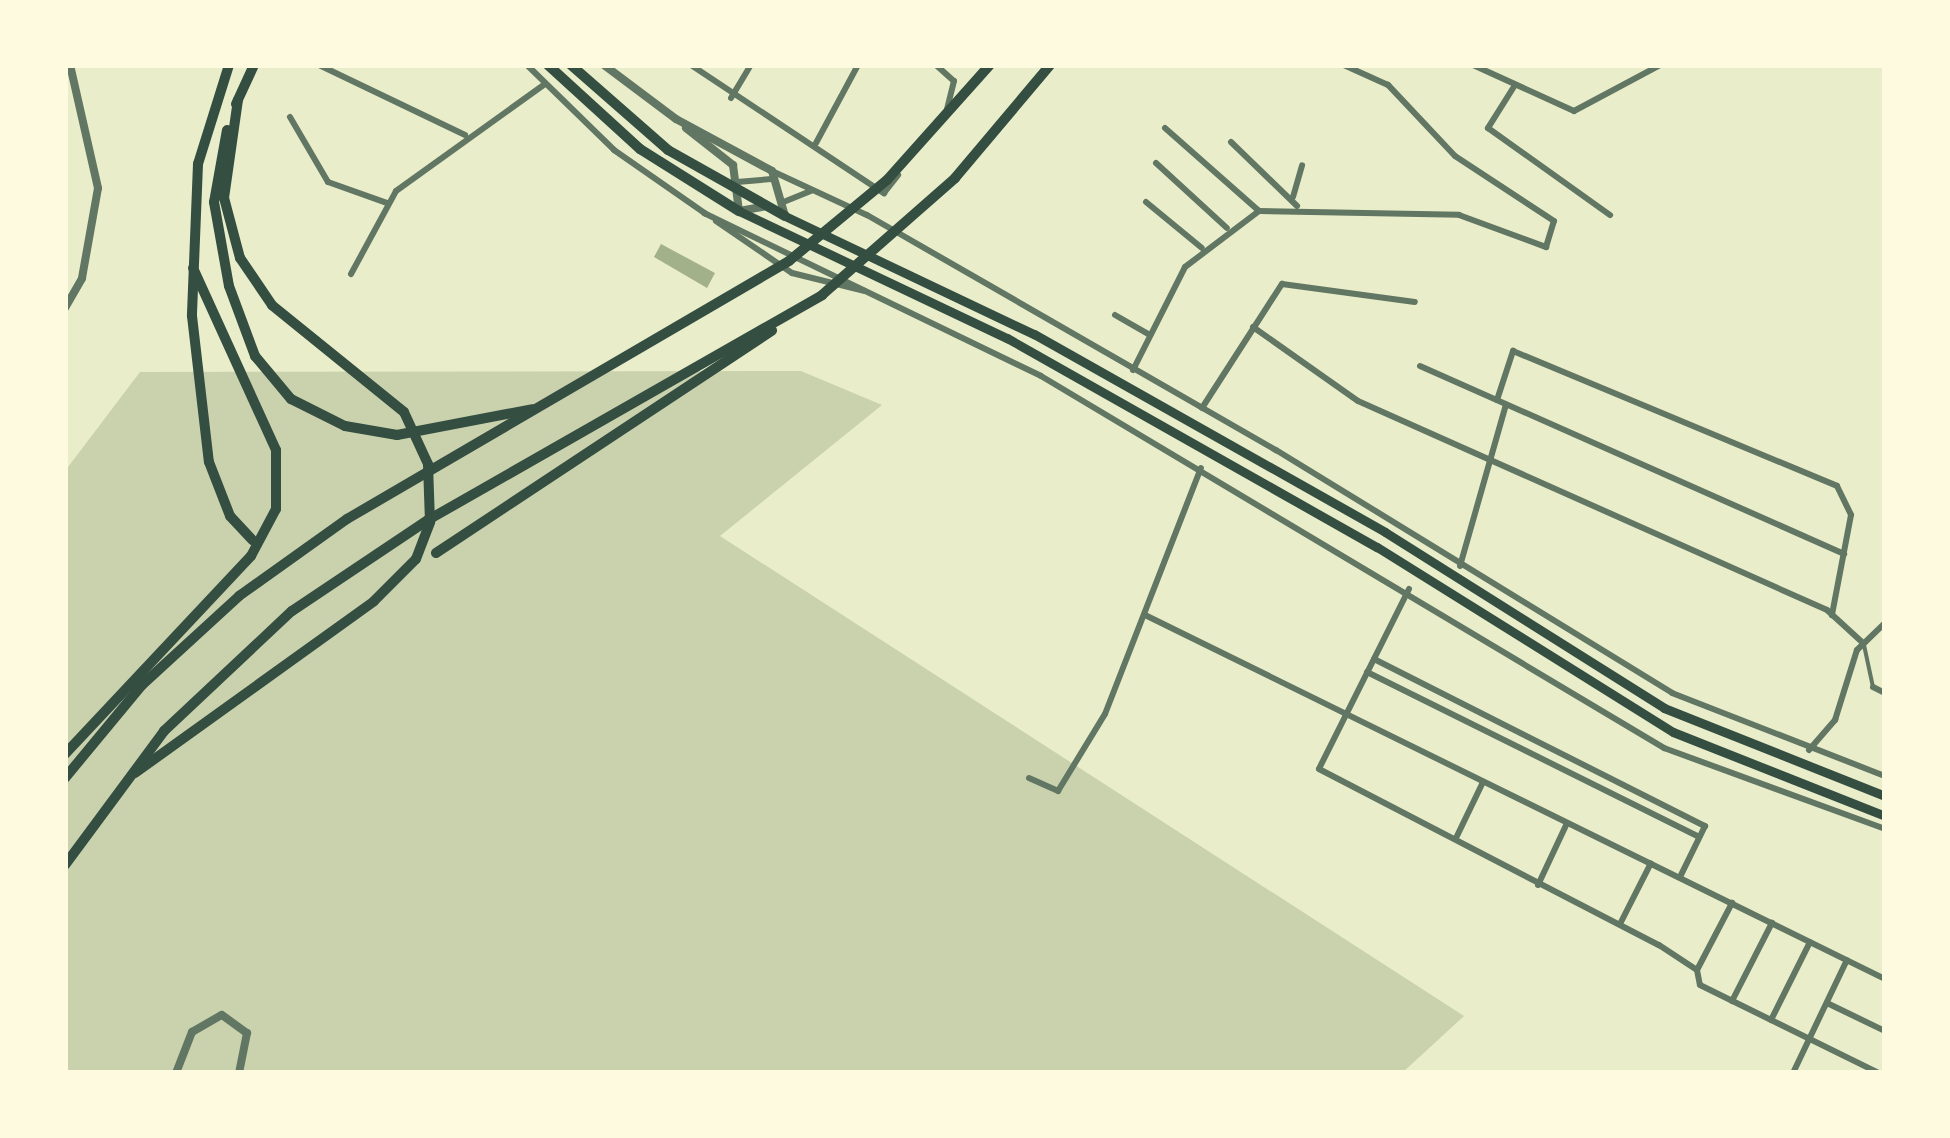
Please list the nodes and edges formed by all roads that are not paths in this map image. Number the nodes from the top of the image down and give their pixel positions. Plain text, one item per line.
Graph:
1 (70, 65) edge
2 (229, 65) edge
3 (254, 65) edge
4 (319, 65) edge
5 (527, 65) edge
6 (548, 65) edge
7 (570, 65) edge
8 (604, 65) edge
9 (691, 65) edge
10 (751, 65) edge
11 (858, 65) edge
12 (936, 65) edge
13 (990, 65) edge
14 (1050, 65) edge
15 (1344, 65) edge
16 (1473, 65) edge
17 (1660, 65) edge
18 (545, 84) junction
19 (1515, 85) junction
20 (731, 98) junction
21 (238, 100) junction
22 (290, 117) dead end
23 (676, 119) junction
24 (1165, 128) dead end
25 (466, 136) junction
26 (1231, 142) dead end
27 (816, 143) junction
28 (1156, 163) dead end
29 (1302, 165) dead end
30 (773, 175) junction
31 (737, 188) junction
32 (810, 191) junction
33 (1294, 196) junction
34 (1146, 202) dead end
35 (781, 203) junction
36 (387, 204) junction
37 (765, 206) junction
38 (1297, 206) junction
39 (739, 211) junction
40 (1259, 211) junction
41 (704, 212) junction
42 (1610, 215) dead end
43 (785, 216) junction
44 (1227, 228) junction
45 (740, 229) junction
46 (741, 240) junction
47 (1202, 248) junction
48 (193, 268) junction
49 (351, 274) dead end
50 (881, 296) junction
51 (1415, 302) dead end
52 (65, 308) edge
53 (1114, 315) dead end
54 (783, 319) junction
55 (1253, 328) junction
56 (1150, 335) junction
57 (1420, 366) dead end
58 (1133, 370) junction
59 (1501, 402) junction
60 (544, 406) junction
61 (1202, 408) junction
62 (1491, 458) junction
63 (1201, 468) junction
64 (252, 540) dead end
65 (436, 553) dead end
66 (1844, 554) junction
67 (1460, 566) junction
68 (1409, 588) junction
69 (1829, 612) junction
70 (1144, 614) junction
71 (1885, 623) edge
72 (1862, 642) junction
73 (1374, 659) junction
74 (1367, 672) junction
75 (1873, 687) joint
76 (1885, 693) edge
77 (1346, 715) junction
78 (1810, 750) junction
79 (65, 754) edge
80 (1885, 776) edge
81 (65, 778) edge
82 (1029, 778) dead end
83 (125, 780) junction
84 (1483, 782) junction
85 (1885, 796) edge
86 (1885, 816) edge
87 (1567, 823) junction
88 (1885, 829) edge
89 (1457, 836) junction
90 (1700, 838) junction
91 (1651, 863) junction
92 (65, 866) edge
93 (1680, 877) junction
94 (1538, 885) junction
95 (1732, 903) junction
96 (1772, 923) junction
97 (1620, 924) junction
98 (1810, 942) junction
99 (1847, 960) junction
100 (1697, 970) junction
101 (1885, 979) edge
102 (1732, 1001) junction
103 (1827, 1002) junction
104 (1770, 1020) junction
105 (1885, 1030) edge
106 (1809, 1039) junction
107 (176, 1073) edge
108 (239, 1073) edge
109 (1792, 1073) edge
110 (1879, 1073) edge

1 - 52 street
2 - 48 highway
3 - 21 highway
4 - 25 street
5 - 18 street
6 - 39 highway
7 - 31 highway
8 - 23 street
9 - 20 street
10 - 20 street
11 - 27 street
12 - 27 street
13 - 60 highway
14 - 54 highway
15 - 38 street
16 - 19 street
17 - 19 street
18 - 25 street
18 - 41 street
19 - 42 street
20 - 27 street
21 - 60 highway
21 - 83 highway
22 - 36 street
23 - 30 street
23 - 31 street
24 - 40 street
25 - 36 street
26 - 33 street
28 - 44 street
29 - 33 street
30 - 31 street
30 - 32 street
30 - 35 street
31 - 37 highway
31 - 39 street
32 - 35 street
32 - 58 street
33 - 38 street
34 - 47 street
35 - 37 street
35 - 43 street
36 - 49 street
37 - 39 street
37 - 43 highway
38 - 40 street
39 - 45 street
39 - 86 main road
40 - 44 street
41 - 45 street
41 - 46 street
43 - 85 main road
44 - 47 street
45 - 46 street
45 - 50 street
46 - 50 street
47 - 56 street
48 - 64 highway
48 - 79 highway
50 - 63 street
51 - 55 street
53 - 56 street
54 - 65 highway
54 - 83 highway
55 - 61 street
55 - 62 street
56 - 58 street
57 - 59 street
58 - 61 street
59 - 62 street
59 - 66 street
59 - 66 street
60 - 81 highway
61 - 67 street
62 - 67 street
62 - 69 street
63 - 68 street
63 - 70 street
66 - 69 street
67 - 78 street
68 - 73 street
68 - 88 street
69 - 72 street
70 - 77 street
70 - 82 street
71 - 72 street
72 - 75 street
72 - 78 street
73 - 74 street
73 - 90 street
74 - 77 street
74 - 90 street
75 - 76 street
77 - 84 street
77 - 89 street
78 - 80 street
83 - 92 highway
84 - 87 street
84 - 89 street
87 - 91 street
87 - 94 street
89 - 94 street
90 - 93 street
91 - 93 street
91 - 97 street
93 - 95 street
94 - 97 street
95 - 96 street
95 - 100 street
96 - 98 street
96 - 102 street
97 - 100 street
98 - 99 street
98 - 104 street
99 - 101 street
99 - 103 street
100 - 102 street
102 - 104 street
103 - 105 street
103 - 106 street
104 - 106 street
106 - 109 street
106 - 110 street
107 - 108 street

